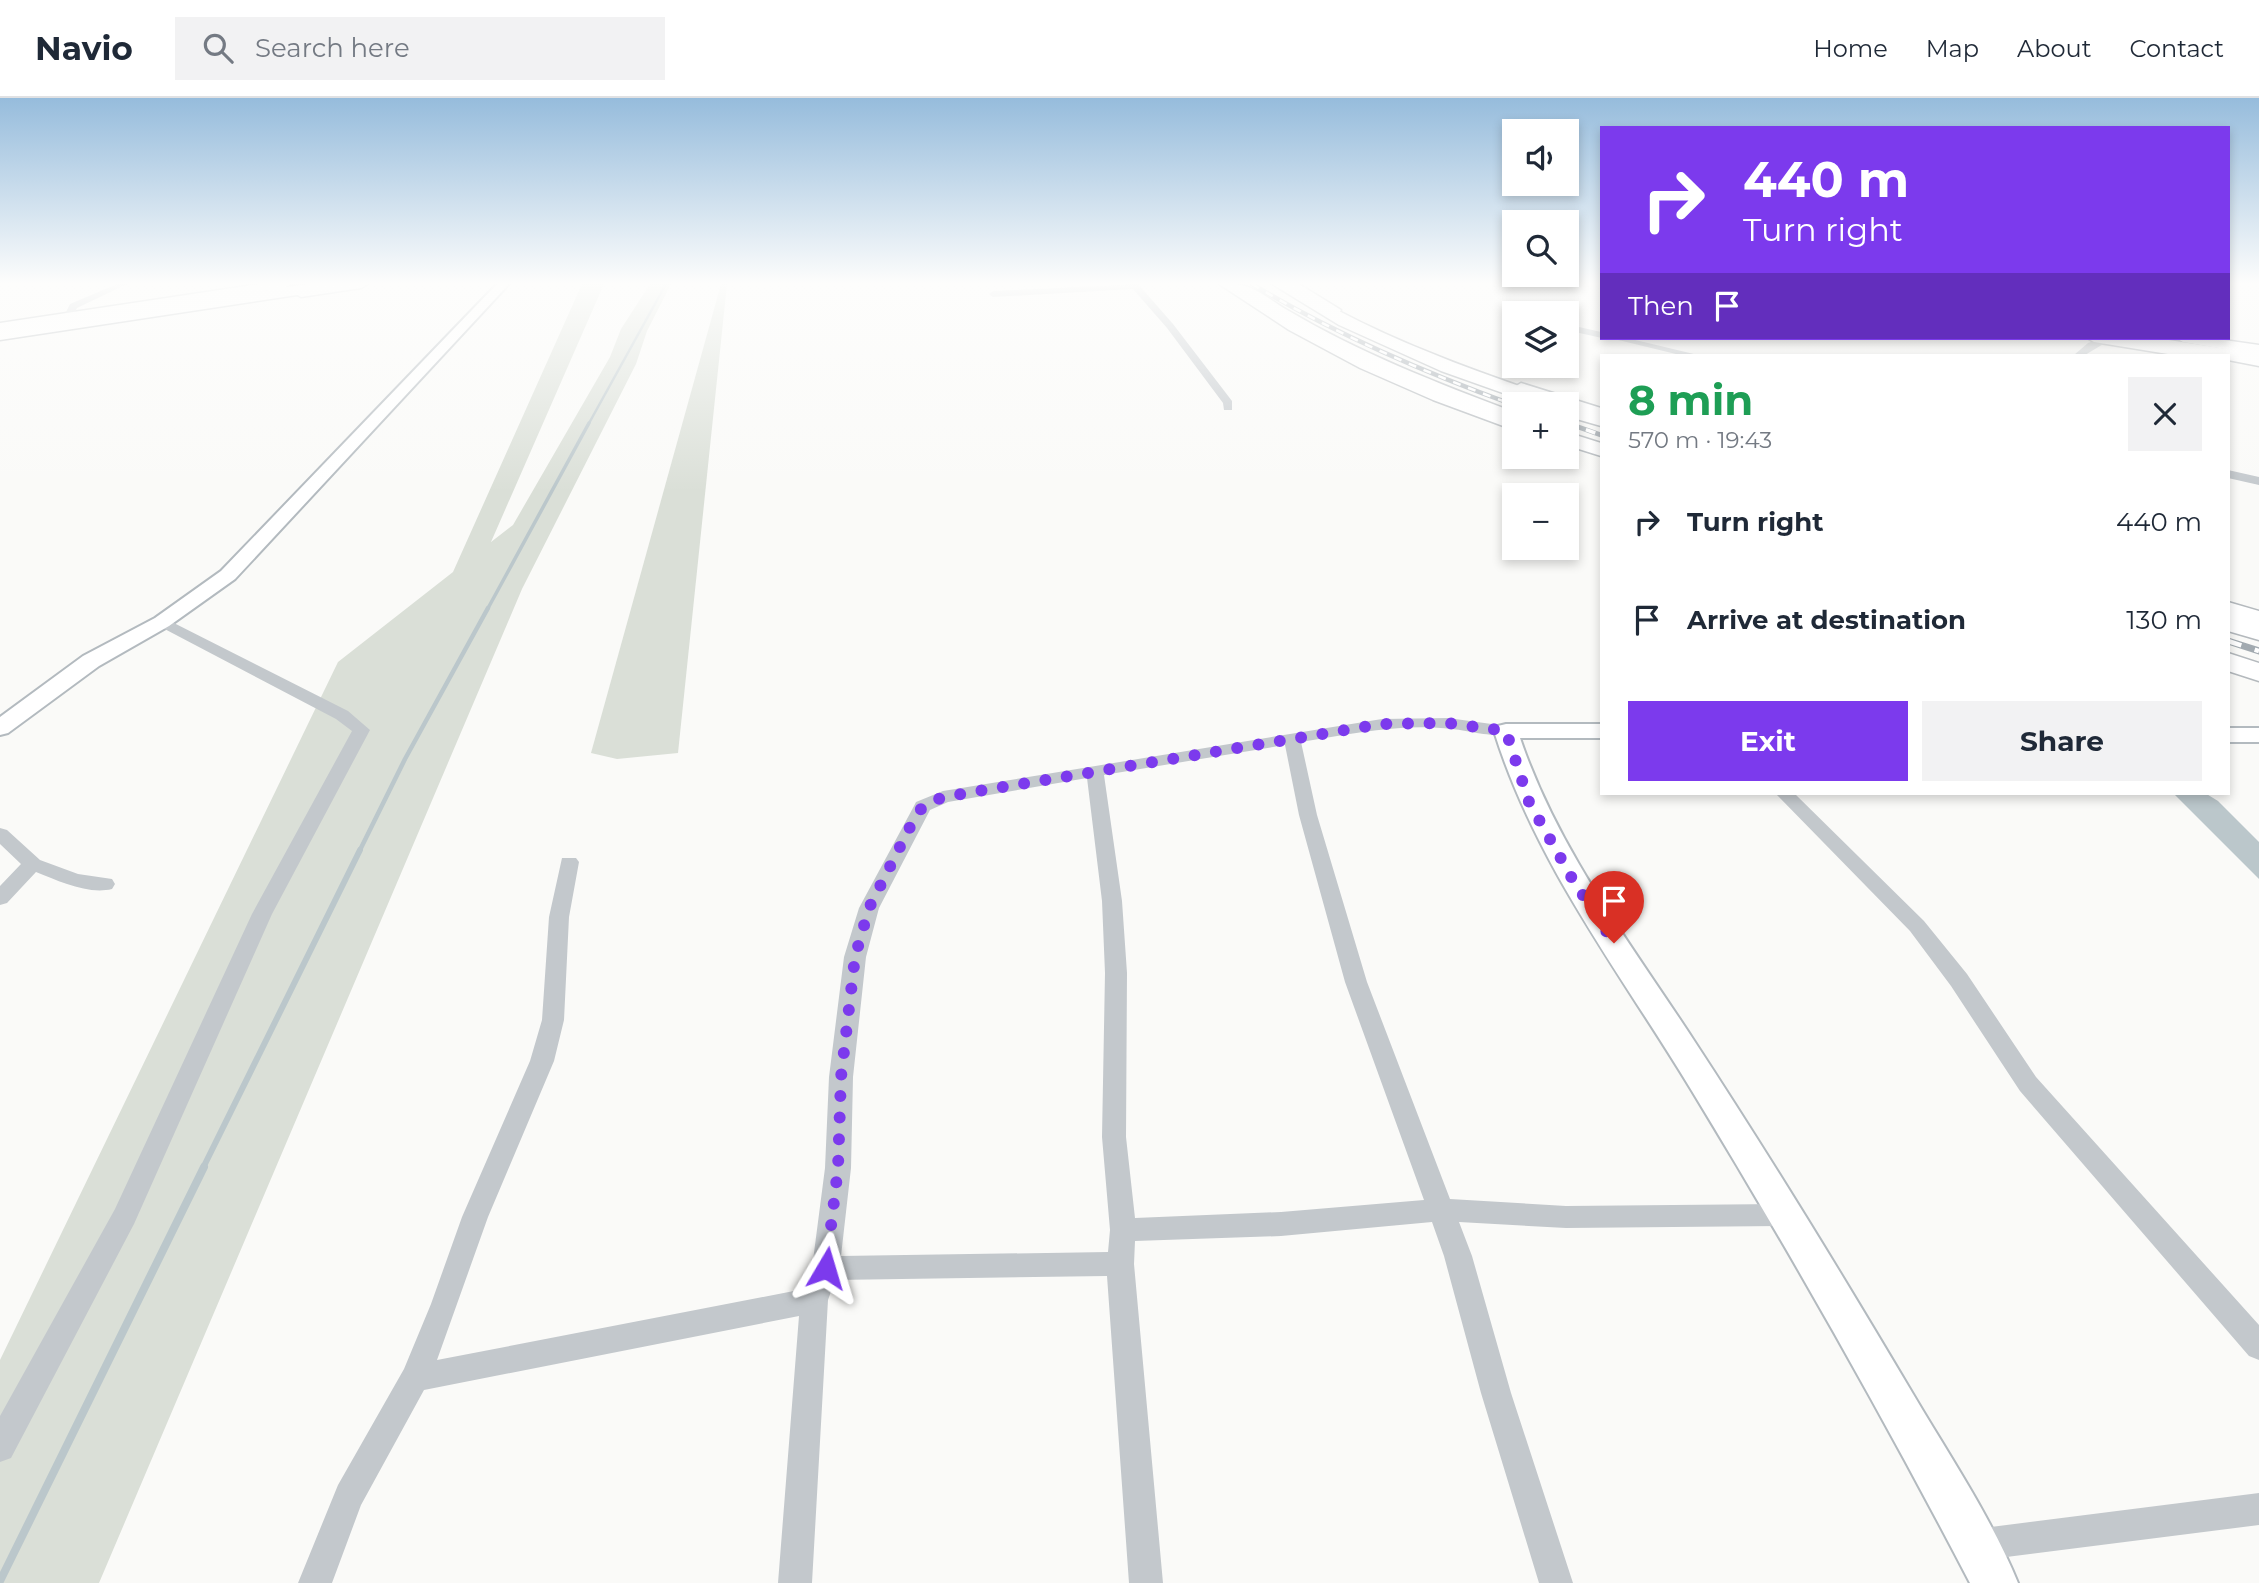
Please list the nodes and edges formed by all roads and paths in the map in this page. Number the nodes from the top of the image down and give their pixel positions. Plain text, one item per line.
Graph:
1 (438, 353) edge
2 (1191, 353) edge
3 (1343, 353) edge
4 (1352, 353) edge
5 (1418, 353) edge
6 (1425, 353) edge
7 (2233, 353) edge
8 (2238, 353) edge
9 (2259, 357) edge
10 (2230, 359) edge
11 (1521, 392) edge
12 (1228, 408) dead end
13 (1579, 413) edge
14 (1600, 413) edge
15 (1502, 414) edge
16 (1502, 420) edge
17 (1600, 420) edge
18 (1579, 442) edge
19 (1579, 448) edge
20 (1600, 450) edge
21 (1600, 456) edge
22 (2230, 474) edge
23 (2259, 481) edge
24 (2230, 610) edge
25 (2259, 619) edge
26 (162, 622) junction
27 (2230, 623) edge
28 (2259, 632) edge
29 (2230, 663) edge
30 (2230, 670) edge
31 (2259, 673) edge
32 (2259, 680) edge
33 (0, 728) edge
34 (1506, 731) junction
35 (1600, 731) edge
36 (2230, 735) edge
37 (2259, 735) edge
38 (1292, 739) junction
39 (1095, 772) junction
40 (1786, 795) edge
41 (0, 834) edge
42 (569, 862) dead end
43 (33, 864) junction
44 (105, 884) dead end
45 (0, 898) edge
46 (1439, 1210) junction
47 (1785, 1215) junction
48 (1123, 1230) junction
49 (1120, 1264) junction
50 (826, 1268) junction
51 (814, 1300) junction
52 (2259, 1346) edge
53 (415, 1378) junction
54 (0, 1447) edge
55 (2259, 1509) edge
56 (1975, 1545) junction
57 (315, 1583) edge
58 (795, 1583) edge
59 (1146, 1583) edge
60 (1556, 1583) edge
61 (1995, 1583) edge

1 - 26 street
2 - 12 street
3 - 16 main road
4 - 15 highway
5 - 11 highway
6 - 14 main road
7 - 9 highway
8 - 9 highway
9 - 10 main road
13 - 17 highway
18 - 20 highway
19 - 21 main road
22 - 23 street
24 - 25 main road
26 - 33 street
26 - 54 street
27 - 28 highway
29 - 31 highway
30 - 32 main road
34 - 35 street
34 - 38 street
34 - 47 street
36 - 37 street
38 - 39 street
38 - 46 street
39 - 48 street
39 - 50 street
40 - 52 street
41 - 43 street
42 - 53 street
43 - 44 street
43 - 45 street
46 - 47 street
46 - 48 street
46 - 60 street
47 - 56 street
48 - 49 street
49 - 50 street
49 - 59 street
50 - 51 street
51 - 53 street
51 - 58 street
53 - 57 street
55 - 56 street
56 - 61 street

